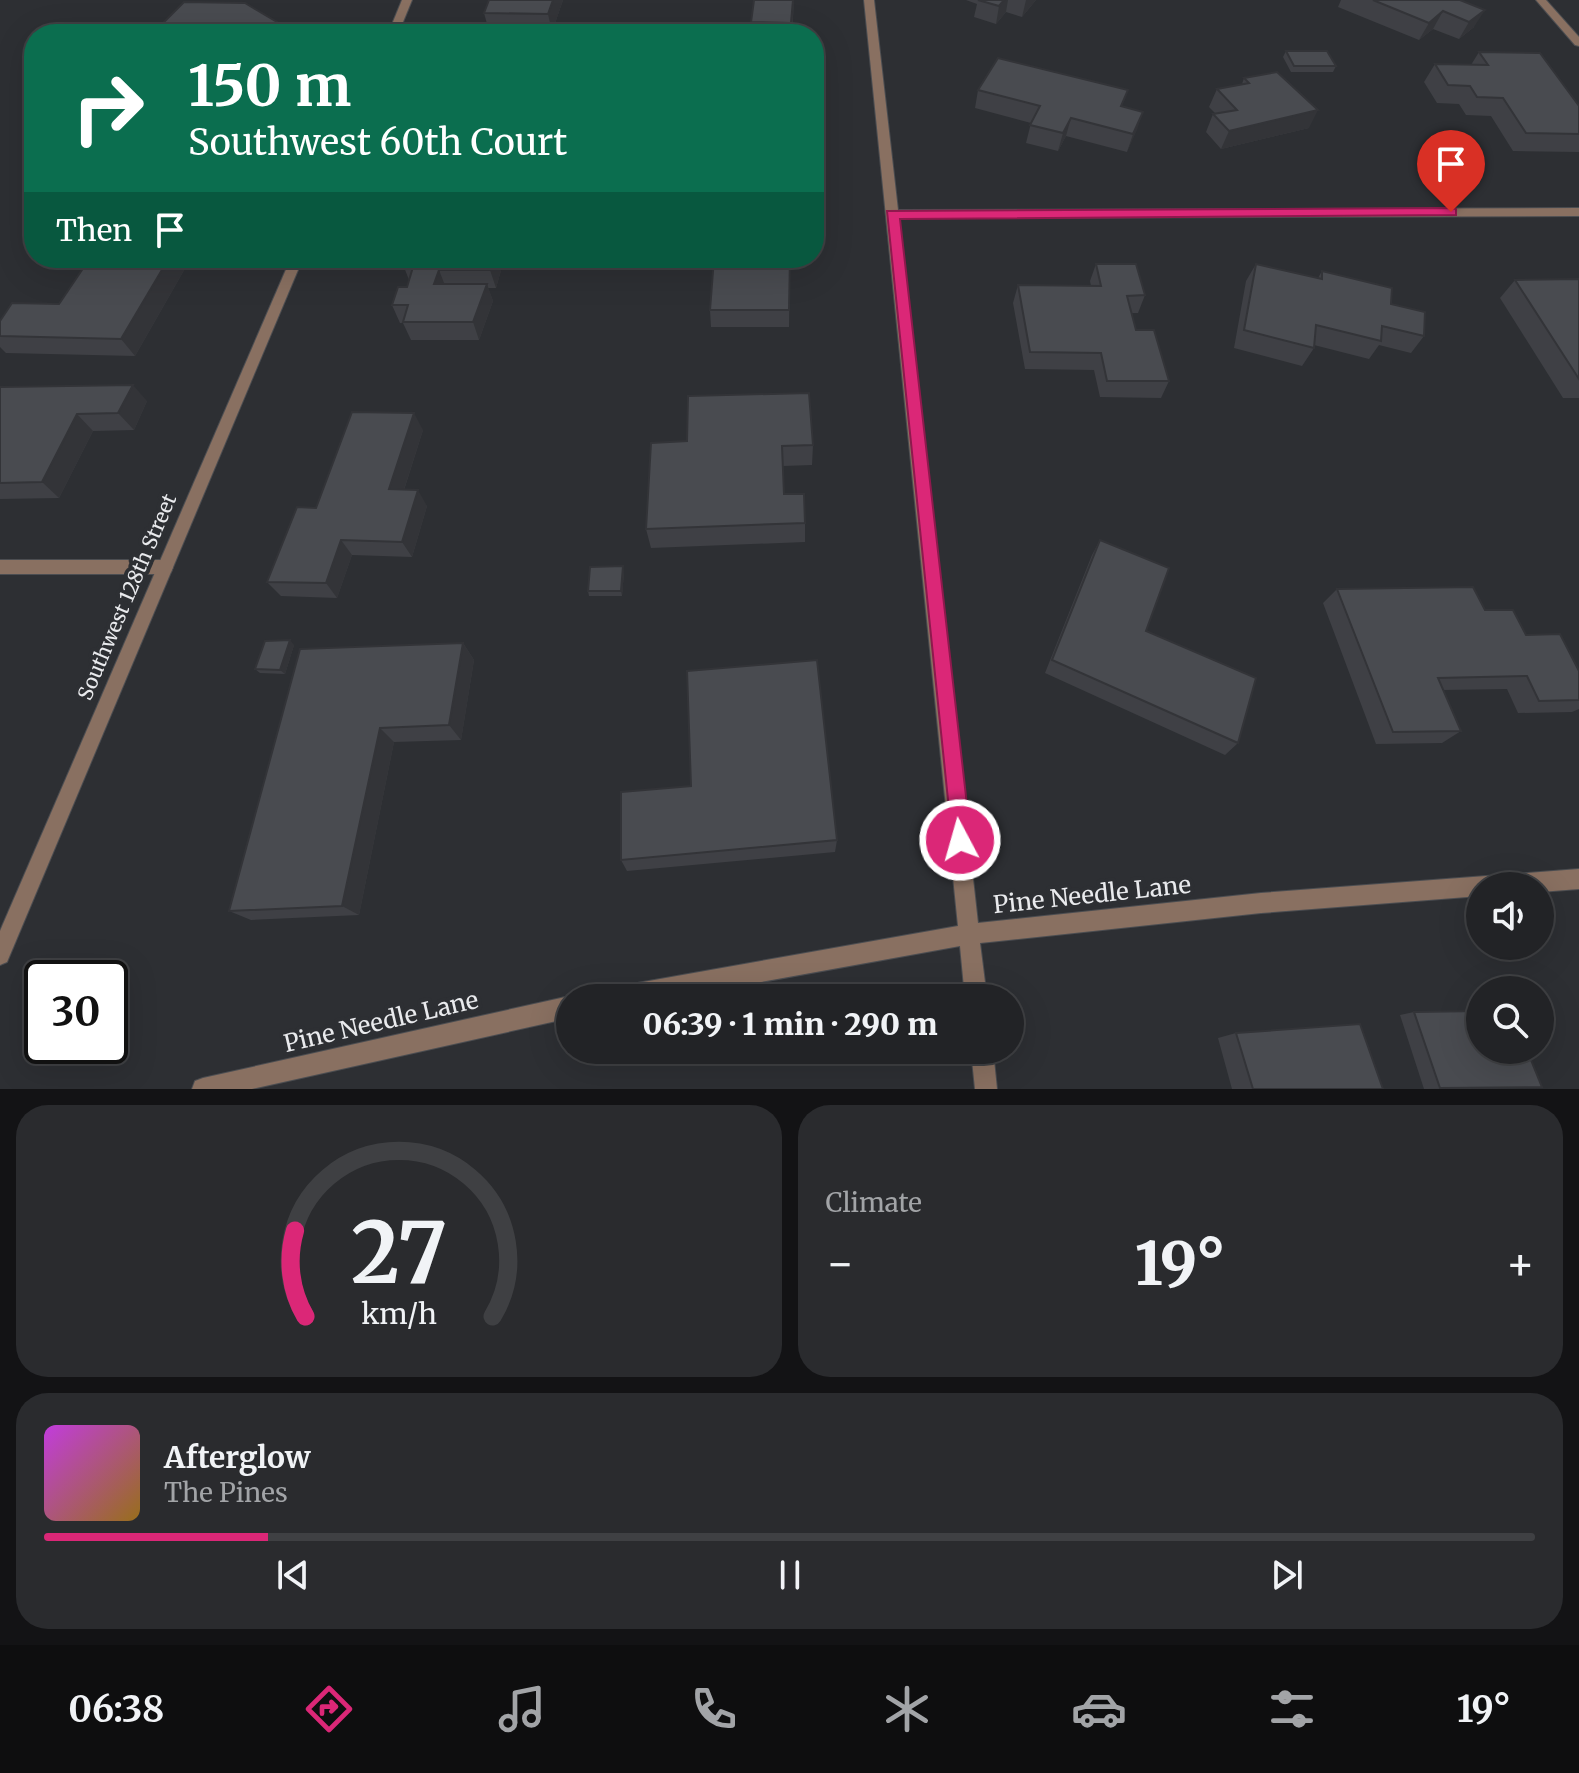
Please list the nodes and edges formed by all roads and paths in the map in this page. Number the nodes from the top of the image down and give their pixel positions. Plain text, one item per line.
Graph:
1 (407, 0) edge
2 (1541, 0) edge
3 (872, 3) edge
4 (397, 24) edge
5 (1579, 43) edge
6 (1579, 212) edge
7 (892, 214) junction
8 (293, 268) edge
9 (0, 567) edge
10 (165, 567) junction
11 (1579, 879) edge
12 (970, 934) junction
13 (0, 955) edge
14 (693, 984) edge
15 (975, 984) edge
16 (556, 1010) edge
17 (983, 1064) edge
18 (203, 1089) edge
19 (986, 1089) edge

1 - 4 street
2 - 5 street
3 - 7 street
6 - 7 street
7 - 12 street
8 - 10 street, Southwest 128th Street
9 - 10 street
10 - 13 street, Southwest 128th Street
11 - 12 street, Pine Needle Lane
12 - 14 street, Pine Needle Lane
12 - 15 street
16 - 18 street, Pine Needle Lane
17 - 19 street

